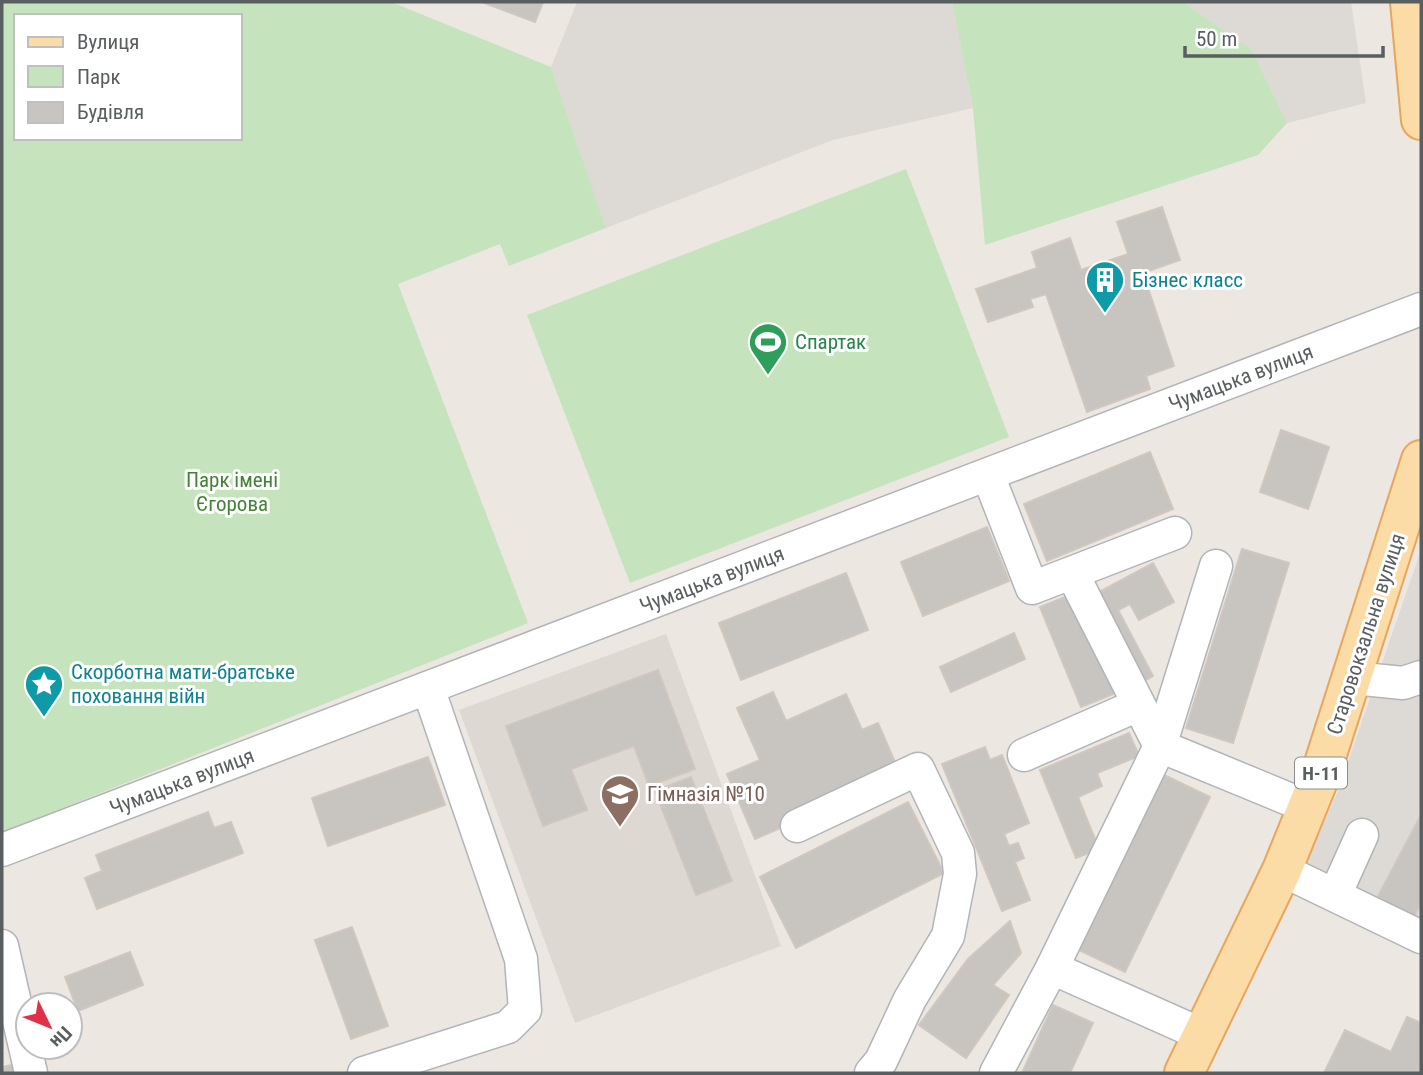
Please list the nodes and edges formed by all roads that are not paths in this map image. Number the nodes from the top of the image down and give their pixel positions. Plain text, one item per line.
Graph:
1 (1410, 2) edge
2 (1420, 101) edge
3 (1421, 309) edge
4 (1421, 460) edge
5 (988, 475) junction
6 (1175, 533) dead end
7 (1216, 566) dead end
8 (1072, 573) junction
9 (1421, 677) edge
10 (1353, 678) junction
11 (428, 688) junction
12 (1139, 705) junction
13 (1160, 746) junction
14 (1024, 755) dead end
15 (1308, 807) junction
16 (797, 826) dead end
17 (1362, 835) dead end
18 (2, 850) edge
19 (1282, 870) junction
20 (1335, 895) junction
21 (1421, 937) edge
22 (2, 946) edge
23 (1052, 968) junction
24 (10, 1022) edge
25 (1202, 1035) junction
26 (31, 1073) edge
27 (364, 1073) edge
28 (871, 1073) edge
29 (996, 1073) edge
30 (1184, 1073) edge

1 - 2 main road
3 - 5 street, Чумацька вулиця
4 - 10 main road, Старовокзальна вулиця / Н-11
5 - 8 street
5 - 11 street, Чумацька вулиця
6 - 8 street
7 - 13 street
8 - 12 street
9 - 10 street
10 - 15 main road, Старовокзальна вулиця / Н-11
11 - 18 street, Чумацька вулиця
11 - 27 street
12 - 13 street
12 - 14 street
13 - 15 street
13 - 23 street
15 - 19 main road, Старовокзальна вулиця / Н-11
16 - 28 street
17 - 20 street
19 - 20 street
19 - 25 main road, Старовокзальна вулиця / Н-11
20 - 21 street
22 - 24 street
23 - 25 street
23 - 29 street
24 - 26 street
25 - 30 main road, Старовокзальна вулиця / Н-11

